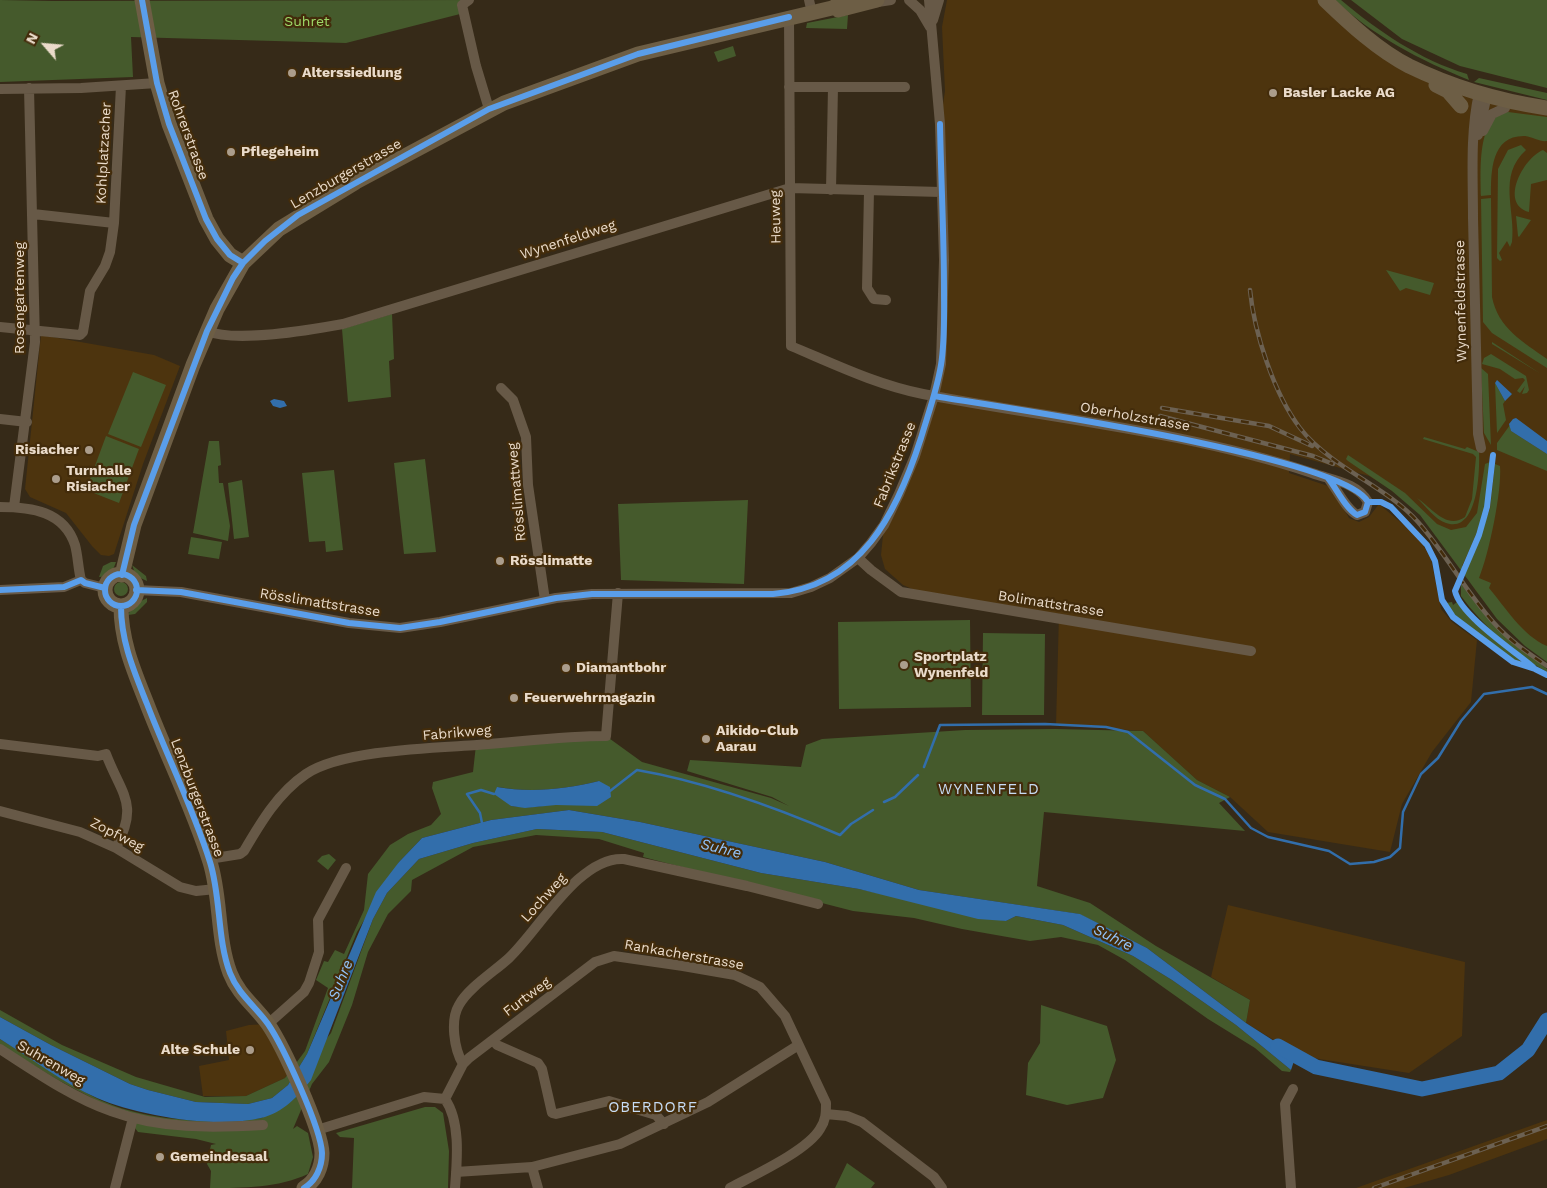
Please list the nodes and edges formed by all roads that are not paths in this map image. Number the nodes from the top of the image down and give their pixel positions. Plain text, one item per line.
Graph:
1 (142, 0) edge
2 (469, 0) edge
3 (850, 0) edge
4 (892, 0) edge
5 (909, 0) edge
6 (928, 0) edge
7 (939, 0) edge
8 (1325, 0) edge
9 (874, 2) edge
10 (810, 6) edge
11 (832, 8) junction
12 (790, 17) junction
13 (931, 28) junction
14 (157, 83) junction
15 (121, 86) junction
16 (789, 87) junction
17 (833, 87) junction
18 (905, 87) dead end
19 (29, 88) junction
20 (0, 89) edge
21 (1483, 94) junction
22 (1462, 106) joint
23 (1505, 108) joint
24 (1545, 108) edge
25 (489, 109) junction
26 (1475, 149) junction
27 (790, 188) junction
28 (831, 190) junction
29 (869, 191) junction
30 (941, 192) junction
31 (33, 214) junction
32 (114, 223) junction
33 (243, 263) junction
34 (886, 300) dead end
35 (0, 327) edge
36 (35, 330) junction
37 (206, 331) junction
38 (792, 346) joint
39 (501, 388) dead end
40 (934, 396) junction
41 (0, 419) edge
42 (26, 422) junction
43 (1481, 448) dead end
44 (1328, 478) dead end
45 (0, 507) edge
46 (14, 507) junction
47 (858, 558) junction
48 (122, 575) junction
49 (81, 580) junction
50 (105, 588) junction
51 (0, 590) edge
52 (136, 590) junction
53 (618, 593) junction
54 (545, 600) junction
55 (121, 606) junction
56 (1251, 651) dead end
57 (0, 744) edge
58 (0, 810) edge
59 (116, 848) junction
60 (209, 859) junction
61 (346, 868) dead end
62 (216, 889) junction
63 (818, 904) dead end
64 (577, 976) joint
65 (268, 1024) junction
66 (493, 1040) junction
67 (797, 1046) junction
68 (0, 1049) edge
69 (463, 1064) junction
70 (1292, 1088) dead end
71 (445, 1099) junction
72 (826, 1114) junction
73 (133, 1118) junction
74 (664, 1124) junction
75 (263, 1126) dead end
76 (317, 1130) junction
77 (532, 1167) junction
78 (456, 1172) junction
79 (115, 1188) edge
80 (304, 1188) edge
81 (455, 1188) edge
82 (538, 1188) edge
83 (730, 1188) edge
84 (942, 1188) edge
85 (1291, 1188) edge

1 - 14 main road, Rohrerstrasse
2 - 25 street
3 - 11 main road, Lenzburgerstrasse
4 - 9 street
5 - 13 street, Fabrikstrasse
6 - 13 street, Fabrikstrasse
7 - 13 street, Fabrikstrasse
8 - 21 main road
8 - 22 main road
9 - 11 main road, Lenzburgerstrasse
10 - 11 main road, Lenzburgerstrasse
10 - 12 main road, Lenzburgerstrasse
12 - 16 street, Heuweg
12 - 25 main road, Lenzburgerstrasse
13 - 30 street, Fabrikstrasse
14 - 15 street
14 - 33 main road, Rohrerstrasse
15 - 19 street
15 - 32 street, Kohlplatzacher
16 - 17 street
16 - 27 street, Heuweg
17 - 18 street
17 - 28 street
19 - 20 street
19 - 31 street, Rosengartenweg
21 - 24 main road
21 - 26 street, Wynenfeldstrasse
22 - 26 street, Wynenfeldstrasse
23 - 24 main road
23 - 26 street, Wynenfeldstrasse
25 - 33 main road, Lenzburgerstrasse
26 - 43 street, Wynenfeldstrasse
27 - 28 street, Wynenfeldweg
27 - 37 street, Wynenfeldweg
27 - 38 street, Heuweg
28 - 29 street, Wynenfeldweg
29 - 30 street, Wynenfeldweg
29 - 34 street
30 - 40 street, Fabrikstrasse
31 - 32 street, Kohlplatzacher
31 - 36 street, Rosengartenweg
32 - 36 street, Kohlplatzacher
33 - 37 main road, Lenzburgerstrasse
35 - 36 street
36 - 42 street, Rosengartenweg
37 - 48 main road, Lenzburgerstrasse
38 - 40 street, Oberholzstrasse
39 - 54 street, Rösslimattweg
40 - 44 street, Oberholzstrasse
40 - 47 street, Fabrikstrasse
41 - 42 street
42 - 46 street, Rosengartenweg
45 - 46 street
46 - 49 street
47 - 53 street, Fabrikstrasse
47 - 56 street, Bolimattstrasse
48 - 50 main road
48 - 52 main road
49 - 50 street
49 - 51 street
50 - 55 main road
52 - 54 street, Rösslimattstrasse
52 - 55 main road
53 - 54 street, Rösslimattstrasse
53 - 60 street, Fabrikweg
55 - 60 main road, Lenzburgerstrasse
57 - 59 street
58 - 59 street, Zopfweg
59 - 62 street, Zopfweg
60 - 62 main road, Lenzburgerstrasse
61 - 65 street
62 - 65 main road, Lenzburgerstrasse
63 - 69 street, Lochweg
64 - 66 street, Furtweg
64 - 67 street, Rankacherstrasse
65 - 76 main road, Lenzburgerstrasse
66 - 69 street, Furtweg
66 - 74 street
67 - 72 street, Rankacherstrasse
67 - 74 street
68 - 73 street, Suhrenweg
69 - 71 street, Furtweg
70 - 85 street
71 - 76 street
71 - 78 street
72 - 83 street
72 - 84 street
73 - 75 street, Suhrenweg
73 - 79 street
74 - 77 street
76 - 80 main road, Lenzburgerstrasse
77 - 78 street
77 - 82 street
78 - 81 street

